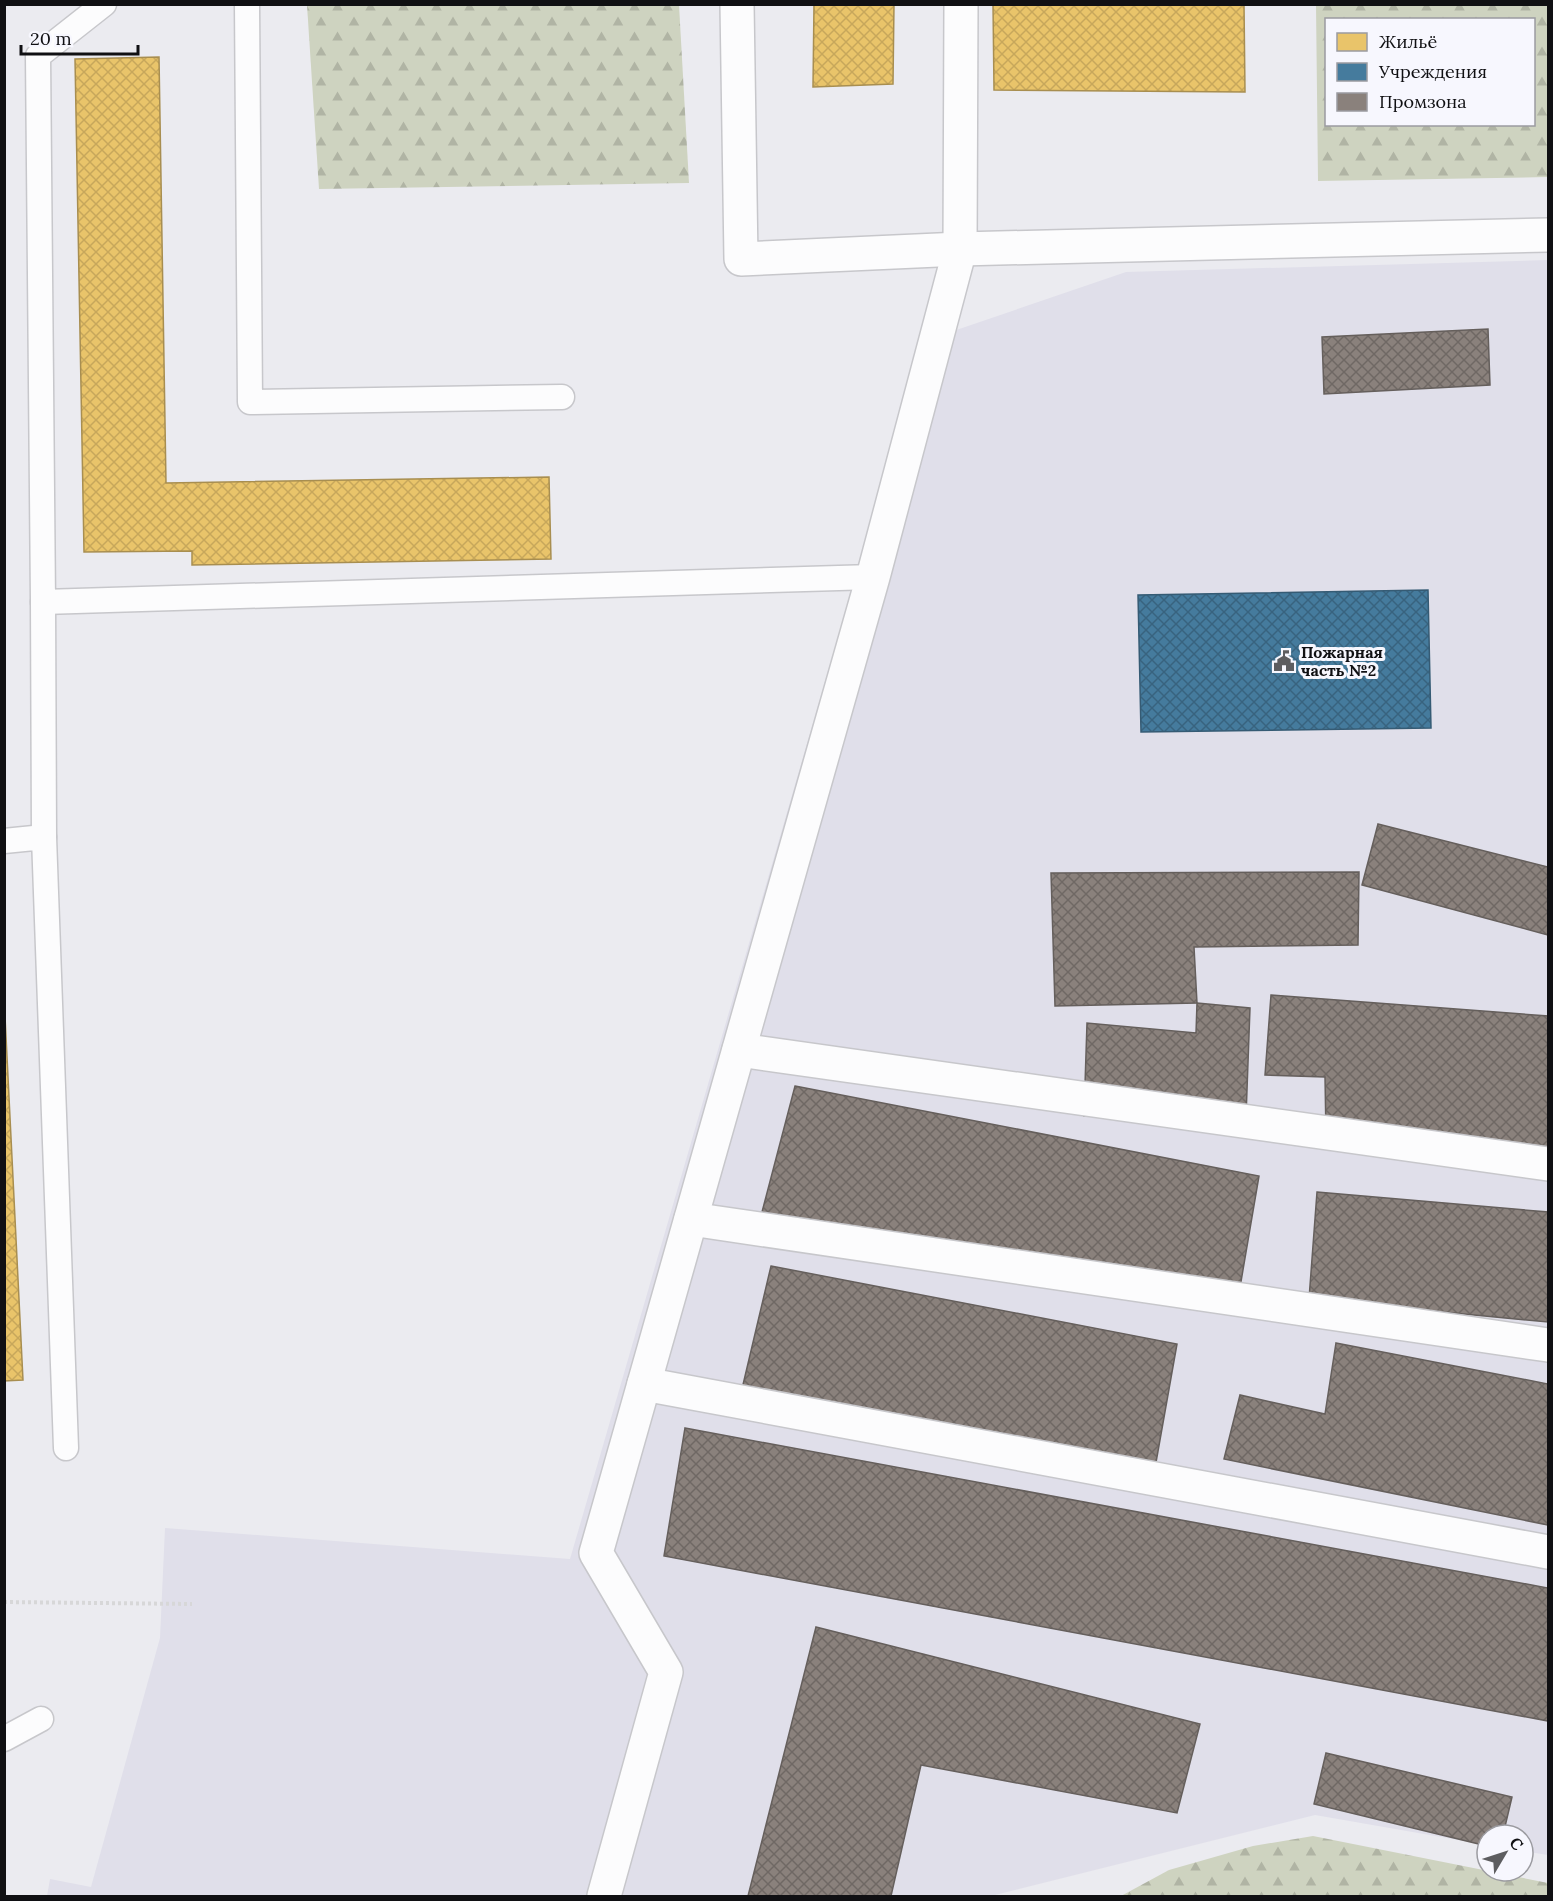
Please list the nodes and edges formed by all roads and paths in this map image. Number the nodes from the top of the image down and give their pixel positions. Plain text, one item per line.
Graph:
1 (104, 4) edge
2 (247, 4) edge
3 (737, 4) edge
4 (961, 4) edge
5 (1548, 235) edge
6 (960, 249) junction
7 (562, 397) dead end
8 (873, 577) junction
9 (43, 602) junction
10 (44, 837) junction
11 (4, 841) edge
12 (739, 1050) junction
13 (1548, 1164) edge
14 (691, 1219) junction
15 (1548, 1345) edge
16 (644, 1384) junction
17 (66, 1448) dead end
18 (1548, 1552) edge
19 (4, 1602) edge
20 (192, 1604) dead end
21 (41, 1719) dead end
22 (4, 1739) edge
23 (604, 1896) edge

1 - 9 lane
2 - 7 lane
3 - 6 street
4 - 6 street
5 - 6 street
6 - 8 street
8 - 9 lane
8 - 12 street
9 - 10 lane
10 - 11 lane
10 - 17 lane
12 - 13 street
12 - 14 street
14 - 15 street
14 - 16 street
16 - 18 street
16 - 23 street
19 - 20 path
21 - 22 lane

